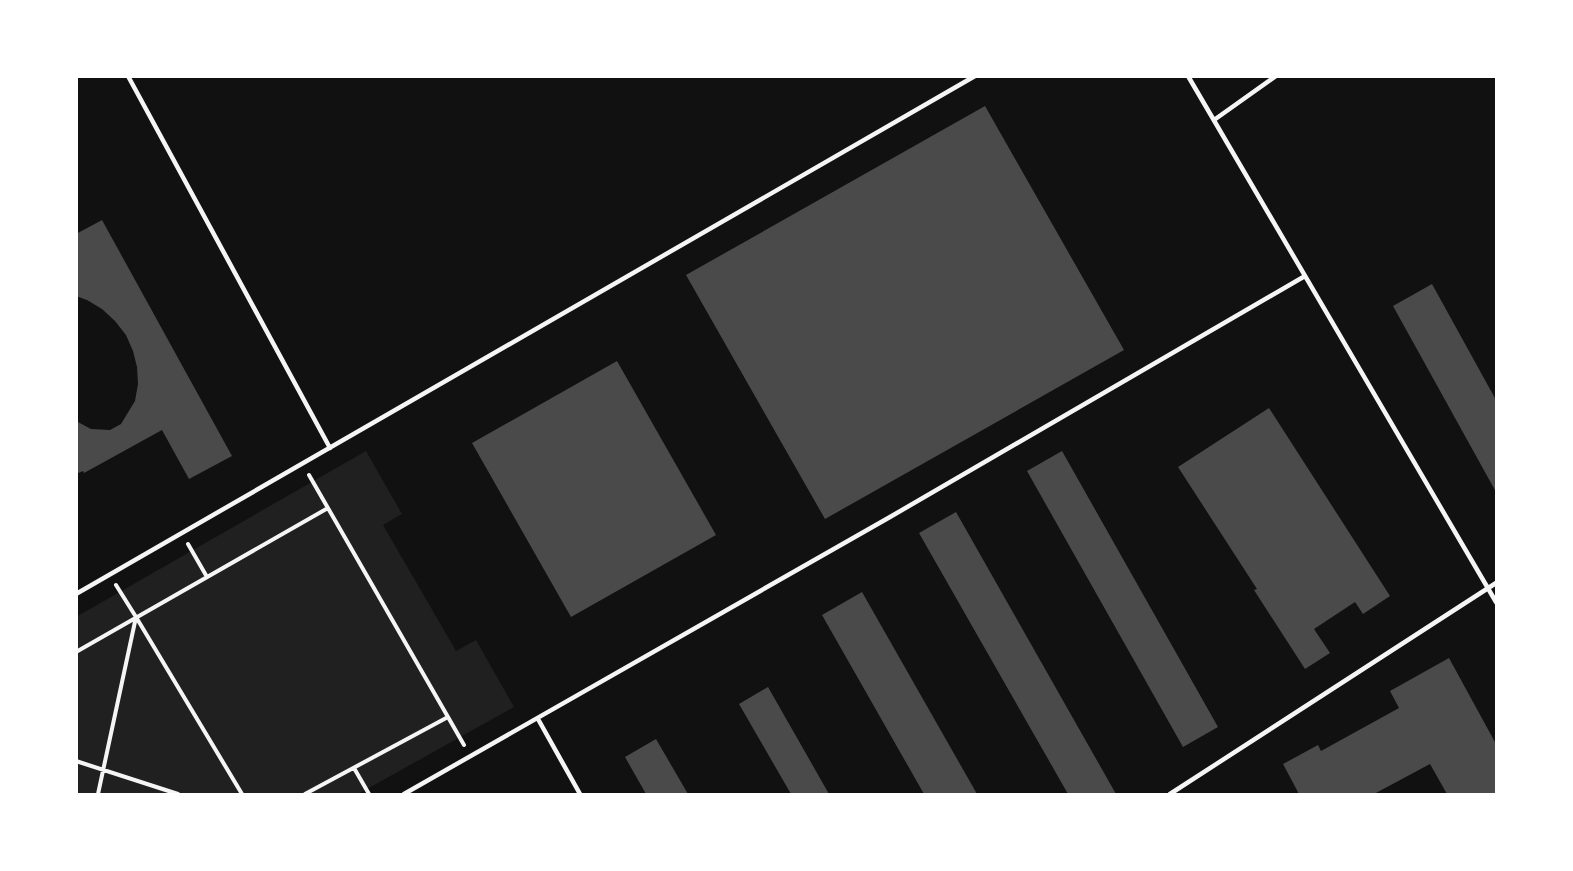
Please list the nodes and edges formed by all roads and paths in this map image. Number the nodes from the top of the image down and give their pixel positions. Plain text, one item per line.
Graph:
1 (128, 76) edge
2 (975, 76) edge
3 (1188, 76) edge
4 (1276, 76) edge
5 (1214, 120) junction
6 (1305, 276) junction
7 (330, 448) junction
8 (302, 464) junction
9 (328, 508) junction
10 (181, 533) junction
11 (110, 574) junction
12 (207, 577) junction
13 (1497, 583) edge
14 (1488, 588) junction
15 (76, 594) edge
16 (1497, 602) edge
17 (136, 617) junction
18 (76, 652) edge
19 (448, 717) junction
20 (538, 718) junction
21 (471, 757) junction
22 (76, 761) edge
23 (354, 768) junction
24 (103, 770) junction
25 (98, 795) edge
26 (178, 795) edge
27 (242, 795) edge
28 (305, 795) edge
29 (369, 795) edge
30 (404, 795) edge
31 (580, 795) edge
32 (1170, 795) edge

1 - 7 lane
2 - 7 lane
3 - 5 lane
4 - 5 lane
5 - 6 lane
6 - 14 lane
6 - 20 lane
7 - 8 lane
8 - 9 path
8 - 10 lane
9 - 12 path
9 - 19 path
10 - 11 lane
10 - 12 path
11 - 15 lane
11 - 17 path
12 - 17 path
13 - 14 lane
14 - 16 lane
14 - 32 lane
17 - 18 path
17 - 24 path
17 - 27 path
19 - 21 path
19 - 23 path
20 - 21 lane
20 - 31 lane
21 - 30 lane
22 - 24 path
23 - 28 path
23 - 29 path
24 - 25 path
24 - 26 path

